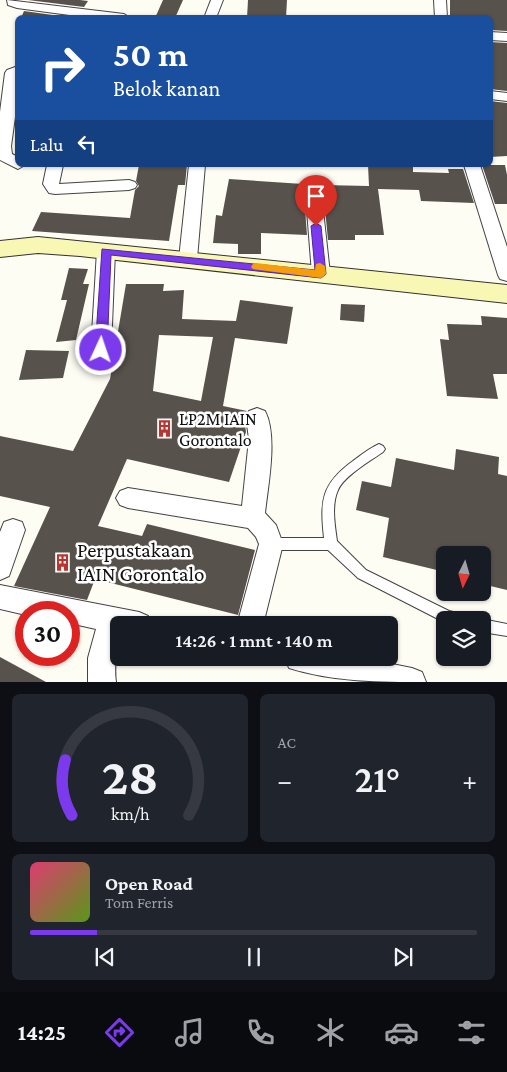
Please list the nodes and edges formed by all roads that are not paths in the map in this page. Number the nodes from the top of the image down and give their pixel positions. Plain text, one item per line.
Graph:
1 (13, 0) edge
2 (217, 0) edge
3 (440, 0) edge
4 (59, 14) edge
5 (75, 15) edge
6 (211, 15) edge
7 (441, 15) edge
8 (493, 36) edge
9 (507, 37) edge
10 (15, 72) edge
11 (493, 95) edge
12 (5, 96) edge
13 (507, 97) edge
14 (15, 162) edge
15 (55, 167) edge
16 (197, 167) edge
17 (473, 167) edge
18 (129, 185) dead end
19 (315, 210) dead end
20 (0, 250) edge
21 (106, 251) junction
22 (188, 259) junction
23 (321, 274) junction
24 (507, 275) edge
25 (507, 294) edge
26 (101, 350) dead end
27 (257, 417) dead end
28 (379, 449) dead end
29 (128, 498) dead end
30 (253, 518) junction
31 (13, 530) dead end
32 (271, 544) junction
33 (331, 544) junction
34 (0, 568) edge
35 (0, 597) edge
36 (436, 611) edge
37 (252, 616) edge
38 (110, 619) edge
39 (491, 627) edge
40 (110, 628) edge
41 (507, 630) edge
42 (337, 666) edge
43 (102, 682) edge
44 (412, 682) edge

1 - 4 street
2 - 6 street
3 - 7 street
4 - 5 street
8 - 9 street
10 - 12 street
11 - 13 street
12 - 14 street
15 - 18 street
16 - 22 street
17 - 24 street
19 - 23 street
20 - 21 street
21 - 22 street
21 - 26 street
22 - 23 street
23 - 25 street
27 - 30 street
28 - 33 lane
29 - 30 street
30 - 32 street
31 - 34 street
32 - 33 lane
32 - 37 street
33 - 36 lane
35 - 38 street
39 - 41 lane
40 - 43 street
42 - 44 street

